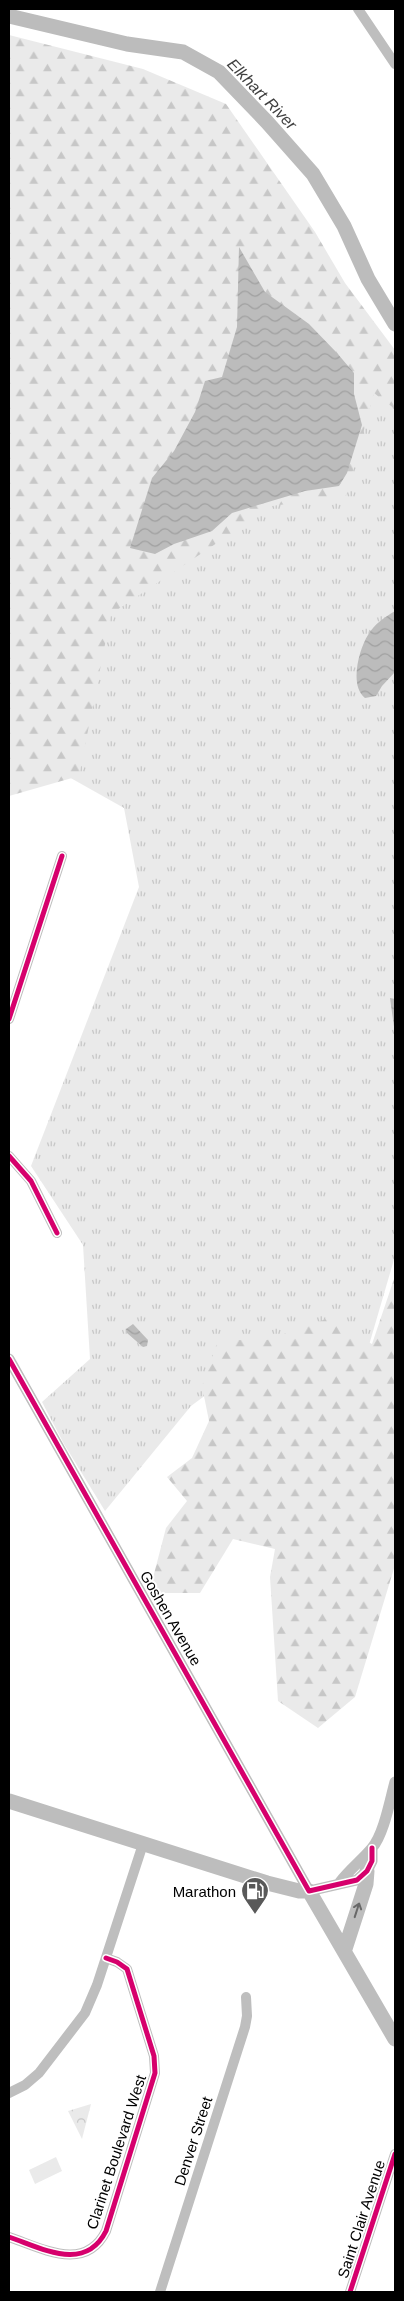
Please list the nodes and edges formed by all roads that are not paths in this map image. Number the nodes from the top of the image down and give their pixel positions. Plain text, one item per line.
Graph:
1 (358, 9) edge
2 (395, 64) edge
3 (62, 856) dead end
4 (9, 1019) edge
5 (9, 1156) edge
6 (57, 1233) dead end
7 (9, 1359) edge
8 (395, 1782) edge
9 (9, 1802) edge
10 (143, 1844) junction
11 (372, 1848) junction
12 (367, 1871) junction
13 (340, 1882) junction
14 (309, 1891) junction
15 (345, 1949) junction
16 (106, 1958) junction
17 (246, 1997) dead end
18 (395, 2039) edge
19 (10, 2089) edge
20 (395, 2154) edge
21 (9, 2237) edge
22 (160, 2292) edge
23 (350, 2292) edge

1 - 2 street
3 - 4 street
5 - 6 street
7 - 14 street, Goshen Avenue
8 - 11 street
9 - 10 main road
10 - 14 main road
10 - 16 street
11 - 12 street
11 - 13 street
12 - 13 street
15 -> 12 main road
13 - 14 street
14 - 15 main road, Goshen Avenue
15 - 18 main road, Goshen Avenue
16 - 19 street
16 - 21 street, Clarinet Boulevard West
17 - 22 street, Denver Street
20 - 23 street, Saint Clair Avenue

